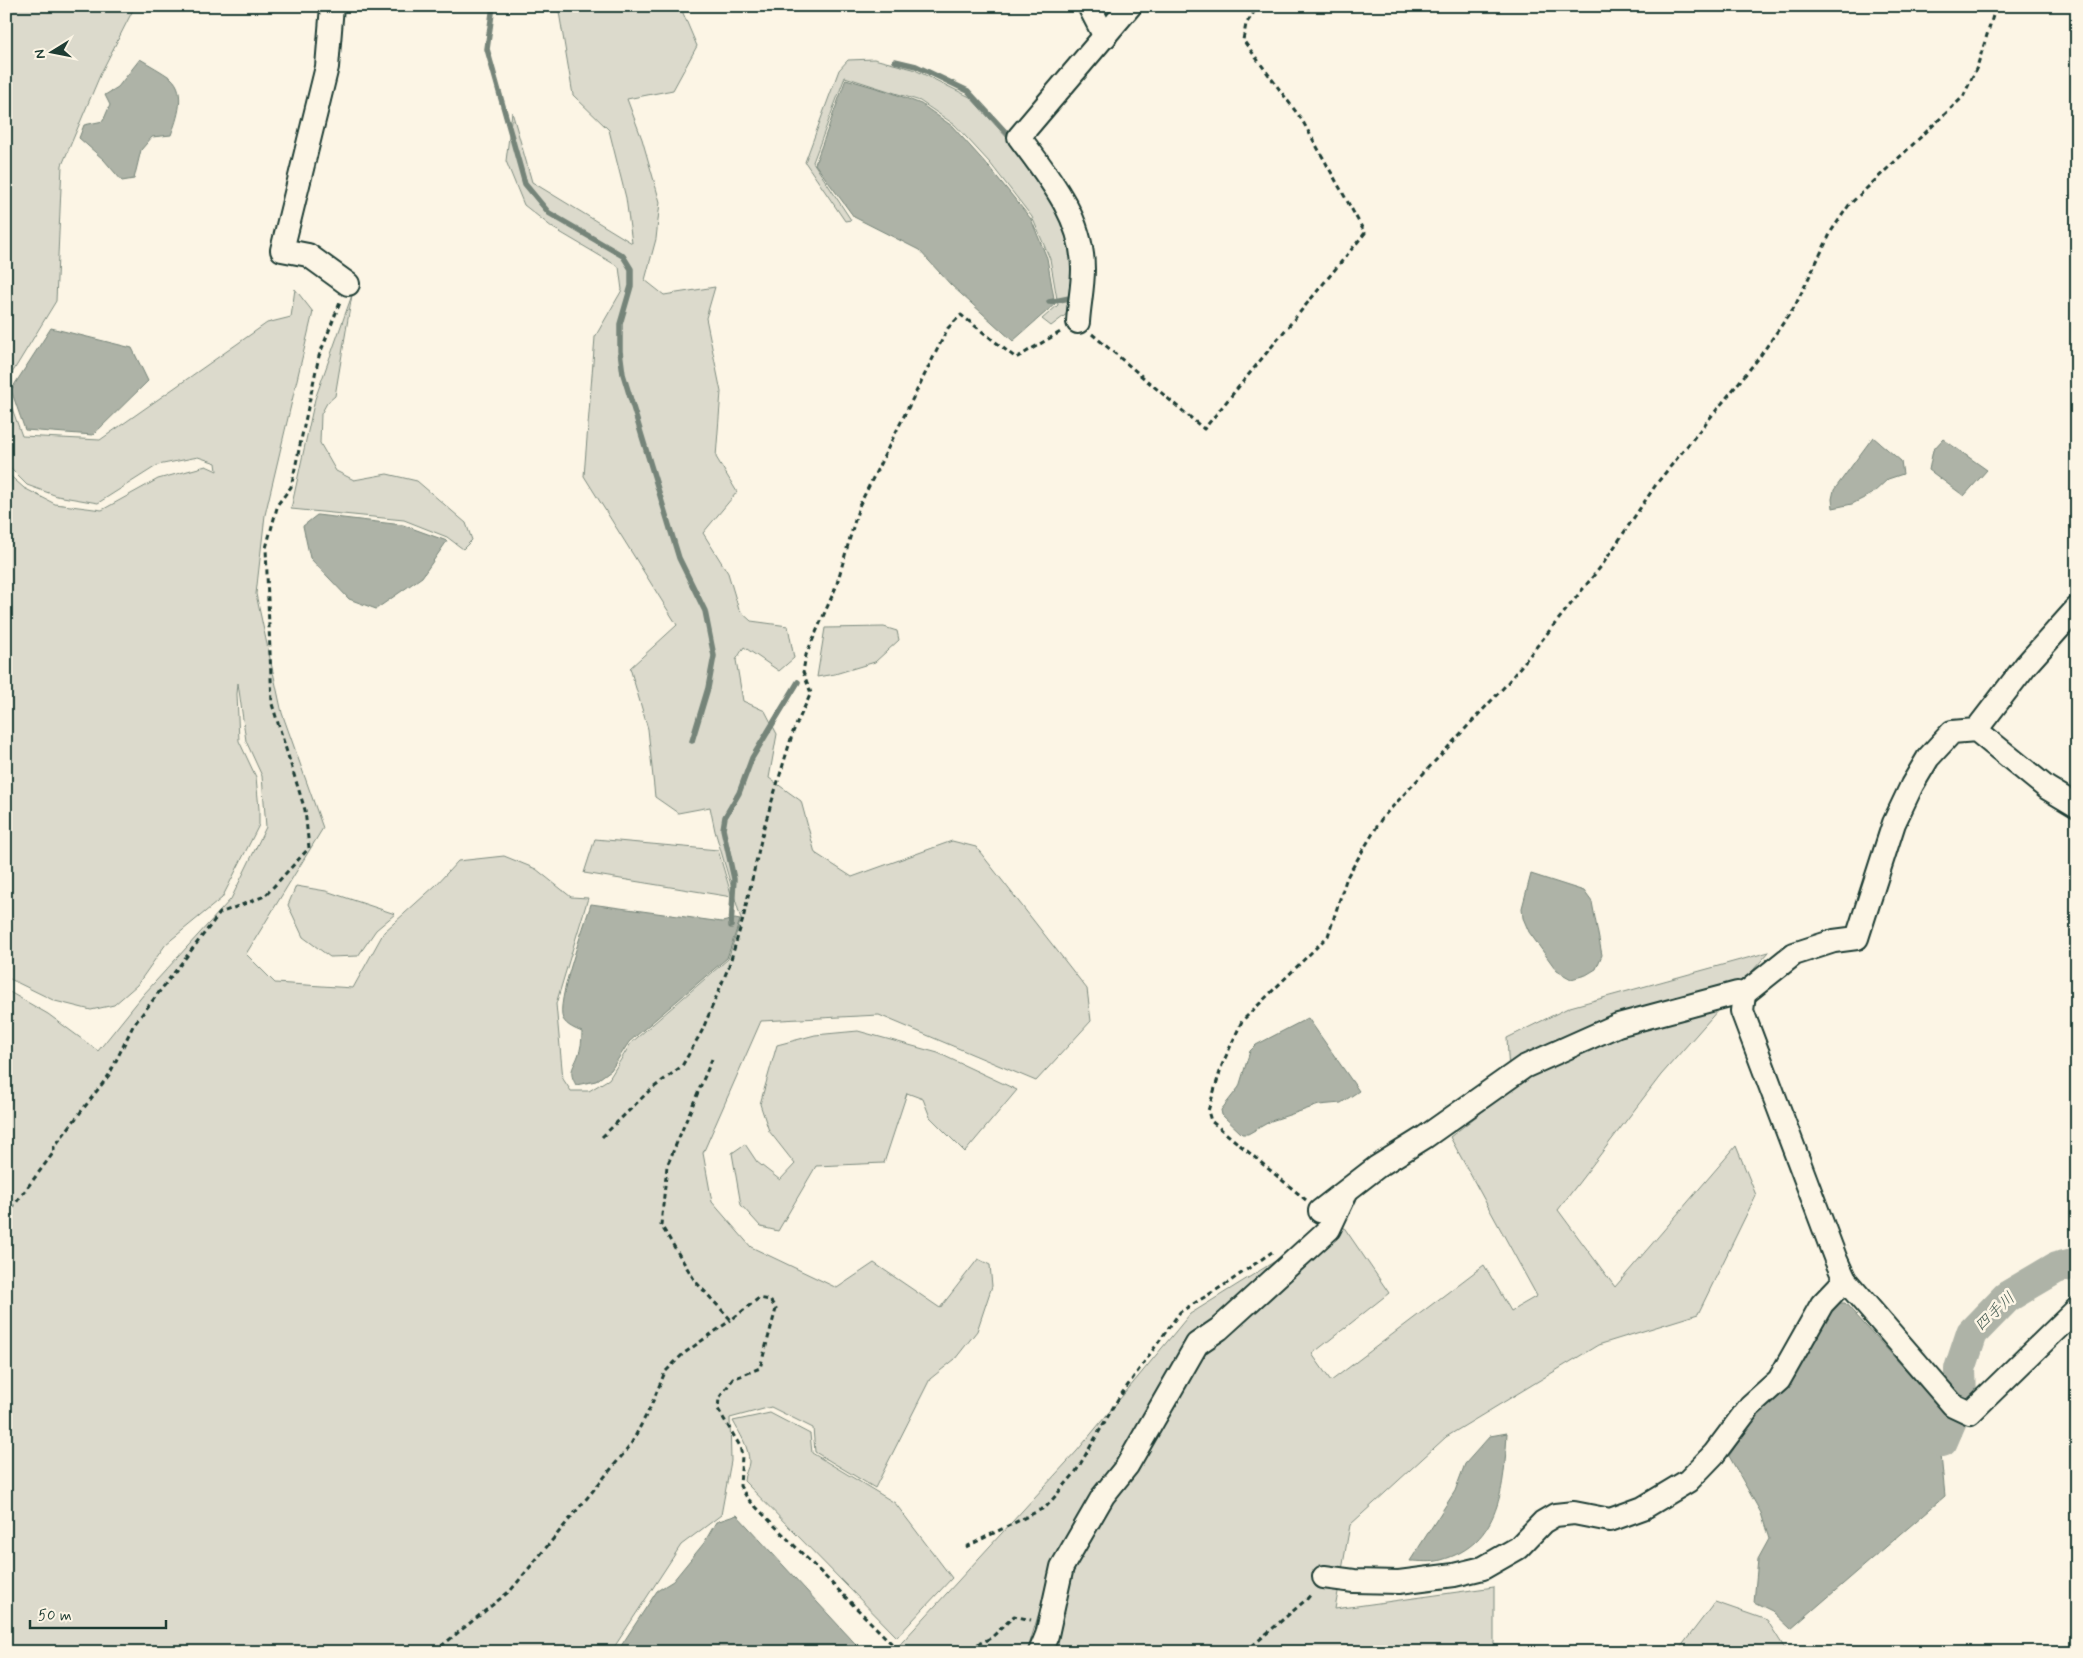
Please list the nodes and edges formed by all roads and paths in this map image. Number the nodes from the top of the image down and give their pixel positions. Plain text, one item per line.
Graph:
1 (332, 6) edge
2 (1089, 6) edge
3 (1130, 6) edge
4 (1258, 6) edge
5 (1996, 6) edge
6 (1105, 37) junction
7 (348, 284) joint
8 (1078, 322) junction
9 (2077, 608) edge
10 (1976, 730) junction
11 (2077, 806) edge
12 (1744, 994) junction
13 (712, 1059) dead end
14 (602, 1137) dead end
15 (1346, 1192) junction
16 (1320, 1212) joint
17 (6, 1216) edge
18 (1278, 1247) dead end
19 (1845, 1280) junction
20 (2077, 1309) edge
21 (731, 1320) junction
22 (966, 1547) dead end
23 (1324, 1577) joint
24 (1033, 1624) dead end
25 (434, 1652) edge
26 (900, 1652) edge
27 (961, 1652) edge
28 (1040, 1652) edge
29 (1245, 1652) edge

1 - 7 street
2 - 6 street
3 - 6 street
4 - 8 path
5 - 16 path
6 - 8 street
7 - 17 path
8 - 14 path
9 - 10 street
10 - 11 street
10 - 12 street
12 - 15 street
12 - 19 street
13 - 21 path
15 - 16 street
15 - 28 street
18 - 22 path
19 - 20 street
19 - 23 street
21 - 25 path
21 - 26 path
23 - 29 path
24 - 27 path

